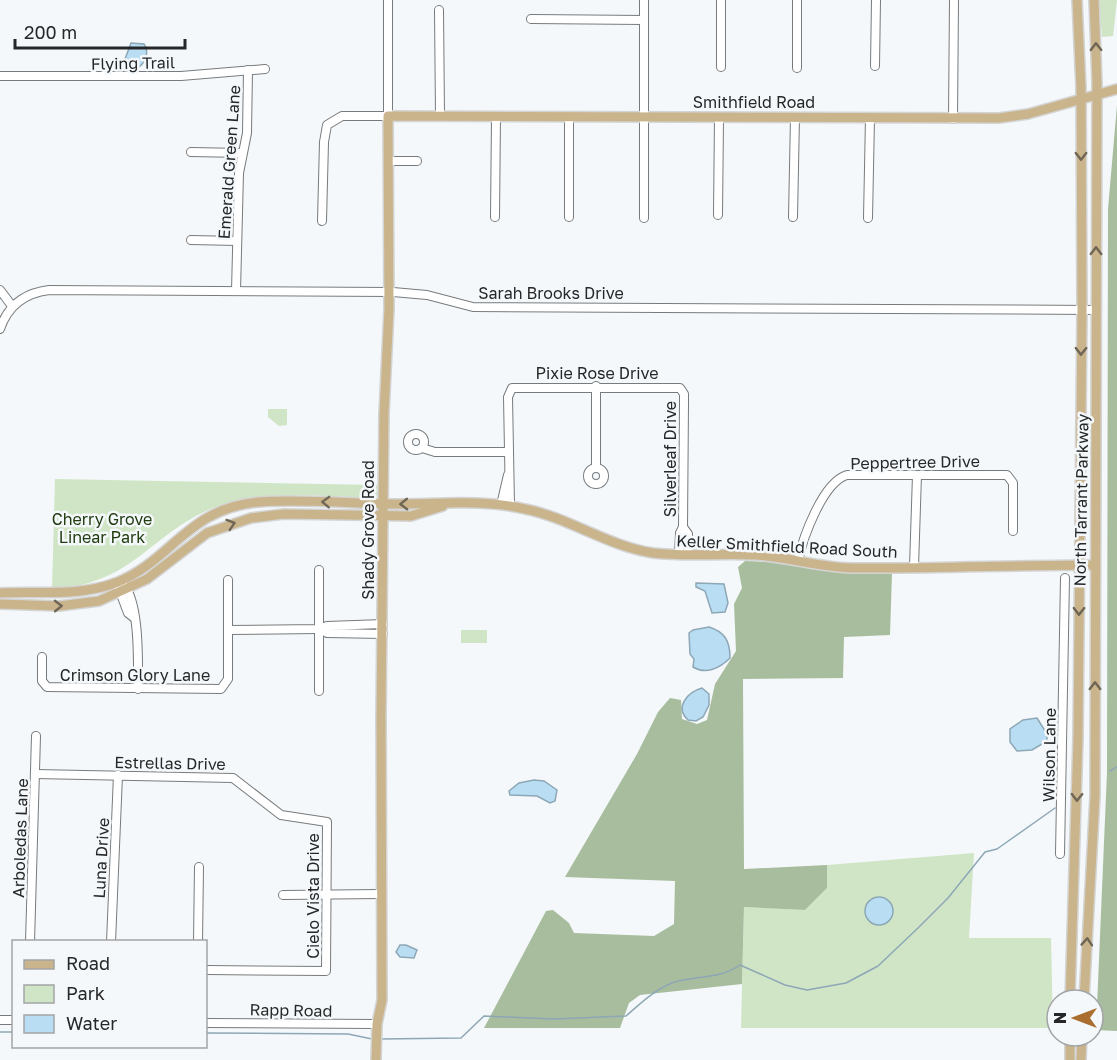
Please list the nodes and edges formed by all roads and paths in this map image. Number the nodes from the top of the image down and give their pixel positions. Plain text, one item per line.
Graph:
1 (388, 0) edge
2 (644, 0) edge
3 (721, 0) edge
4 (797, 0) edge
5 (876, 0) edge
6 (954, 0) edge
7 (1077, 0) edge
8 (1094, 0) edge
9 (440, 10) dead end
10 (531, 19) dead end
11 (644, 20) junction
12 (875, 66) dead end
13 (721, 67) dead end
14 (797, 68) dead end
15 (265, 69) dead end
16 (248, 70) junction
17 (1, 76) edge
18 (1117, 89) edge
19 (1097, 94) junction
20 (1081, 98) junction
21 (388, 116) junction
22 (440, 116) junction
23 (496, 117) junction
24 (569, 117) junction
25 (645, 117) junction
26 (719, 117) junction
27 (795, 117) junction
28 (870, 118) junction
29 (953, 119) junction
30 (192, 152) dead end
31 (242, 153) junction
32 (390, 161) junction
33 (417, 161) dead end
34 (718, 215) dead end
35 (495, 217) dead end
36 (569, 217) dead end
37 (793, 217) dead end
38 (644, 218) dead end
39 (868, 218) dead end
40 (322, 221) dead end
41 (191, 240) dead end
42 (237, 242) junction
43 (0, 290) edge
44 (236, 291) junction
45 (389, 292) junction
46 (12, 306) junction
47 (1082, 310) junction
48 (1096, 310) junction
49 (0, 329) edge
50 (596, 386) junction
51 (683, 390) joint
52 (1080, 427) junction
53 (1097, 427) junction
54 (422, 448) dead end
55 (508, 452) junction
56 (596, 468) dead end
57 (917, 475) junction
58 (384, 504) junction
59 (450, 504) junction
60 (506, 505) junction
61 (384, 515) junction
62 (1012, 531) dead end
63 (684, 554) junction
64 (798, 561) junction
65 (1080, 565) junction
66 (1095, 565) junction
67 (914, 567) junction
68 (319, 570) dead end
69 (1065, 578) dead end
70 (228, 580) dead end
71 (119, 581) junction
72 (124, 592) junction
73 (0, 593) edge
74 (0, 604) edge
75 (383, 624) junction
76 (319, 629) junction
77 (228, 630) junction
78 (382, 634) junction
79 (1064, 656) junction
80 (42, 657) dead end
81 (1079, 657) junction
82 (138, 689) junction
83 (319, 691) dead end
84 (36, 736) dead end
85 (35, 774) junction
86 (118, 775) junction
87 (327, 822) joint
88 (1060, 854) dead end
89 (199, 867) dead end
90 (381, 894) junction
91 (283, 895) dead end
92 (326, 895) junction
93 (30, 940) edge
94 (111, 940) edge
95 (198, 940) edge
96 (207, 969) edge
97 (1070, 988) edge
98 (1085, 988) edge
99 (207, 1023) edge
100 (376, 1028) junction
101 (376, 1060) edge

1 - 21 street, Shady Grove Road
2 - 11 street
3 - 13 street
4 - 14 street
5 - 12 street
6 - 29 street
7 - 20 main road, North Tarrant Parkway
19 -> 8 main road, North Tarrant Parkway
9 - 22 street
10 - 11 street
11 - 25 street
15 - 16 street, Flying Trail
16 - 17 street, Flying Trail
16 - 31 street, Emerald Green Lane
18 - 19 main road, Smithfield Road
19 - 20 main road, Smithfield Road
48 -> 19 main road, North Tarrant Parkway
20 - 29 main road, Smithfield Road
20 -> 47 main road, North Tarrant Parkway
21 - 22 main road, Smithfield Road
21 - 32 main road, Shady Grove Road
21 - 40 street
22 - 23 main road, Smithfield Road
23 - 24 main road, Smithfield Road
23 - 35 street
24 - 25 main road, Smithfield Road
24 - 36 street
25 - 26 main road, Smithfield Road
25 - 38 street
26 - 27 main road, Smithfield Road
26 - 34 street
27 - 28 main road, Smithfield Road
27 - 37 street
28 - 29 main road, Smithfield Road
28 - 39 street
30 - 31 street
31 - 42 street, Emerald Green Lane
32 - 33 street
32 - 45 main road, Shady Grove Road
41 - 42 street
42 - 44 street, Emerald Green Lane
43 - 46 street
44 - 45 street, Sarah Brooks Drive
44 - 46 street, Sarah Brooks Drive
45 - 47 street, Sarah Brooks Drive
45 - 58 main road, Shady Grove Road
46 - 49 street
47 - 48 street, Sarah Brooks Drive
47 -> 52 main road, North Tarrant Parkway
48 - 53 main road, North Tarrant Parkway
50 - 51 street, Pixie Rose Drive
50 - 55 street, Pixie Rose Drive
50 - 56 street
51 - 63 street, Silverleaf Drive
52 - 53 main road
52 - 65 main road, North Tarrant Parkway
53 - 66 main road, North Tarrant Parkway
54 - 55 street
55 - 60 street
57 - 62 street, Peppertree Drive
57 - 64 street, Peppertree Drive
57 - 67 street
59 -> 58 main road, Keller Smithfield Road South
58 - 61 main road, Shady Grove Road
58 -> 71 main road, Keller Smithfield Road South
59 - 60 main road, Keller Smithfield Road South
59 - 61 main road, Keller Smithfield Road South
60 - 63 main road, Keller Smithfield Road South
72 -> 61 main road, Keller Smithfield Road South
61 - 75 main road, Shady Grove Road
63 - 64 main road, Keller Smithfield Road South
64 - 67 main road, Keller Smithfield Road South
65 - 66 main road, Keller Smithfield Road South
65 - 67 main road, Keller Smithfield Road South
65 -> 81 main road, North Tarrant Parkway
98 -> 66 main road, North Tarrant Parkway
68 - 76 street
69 - 79 street, Wilson Lane
70 - 77 street
71 - 72 street
71 - 73 main road, Keller Smithfield Road South
74 -> 72 main road, Keller Smithfield Road South
72 - 82 street
75 - 76 street
75 - 78 main road, Shady Grove Road
76 - 77 street
76 - 78 street
76 - 83 street
77 - 82 street, Crimson Glory Lane
78 - 90 main road, Shady Grove Road
79 - 81 street
79 - 88 street, Wilson Lane
80 - 82 street, Crimson Glory Lane
81 -> 97 main road, North Tarrant Parkway
84 - 85 street, Arboledas Lane
85 - 86 street, Estrellas Drive
85 - 93 street, Arboledas Lane
86 - 87 street, Estrellas Drive
86 - 94 street, Luna Drive
87 - 92 street, Cielo Vista Drive
89 - 95 street
90 - 92 street
90 - 100 main road, Shady Grove Road
91 - 92 street
92 - 96 street, Cielo Vista Drive
99 - 100 street, Rapp Road
100 - 101 main road, Shady Grove Road

